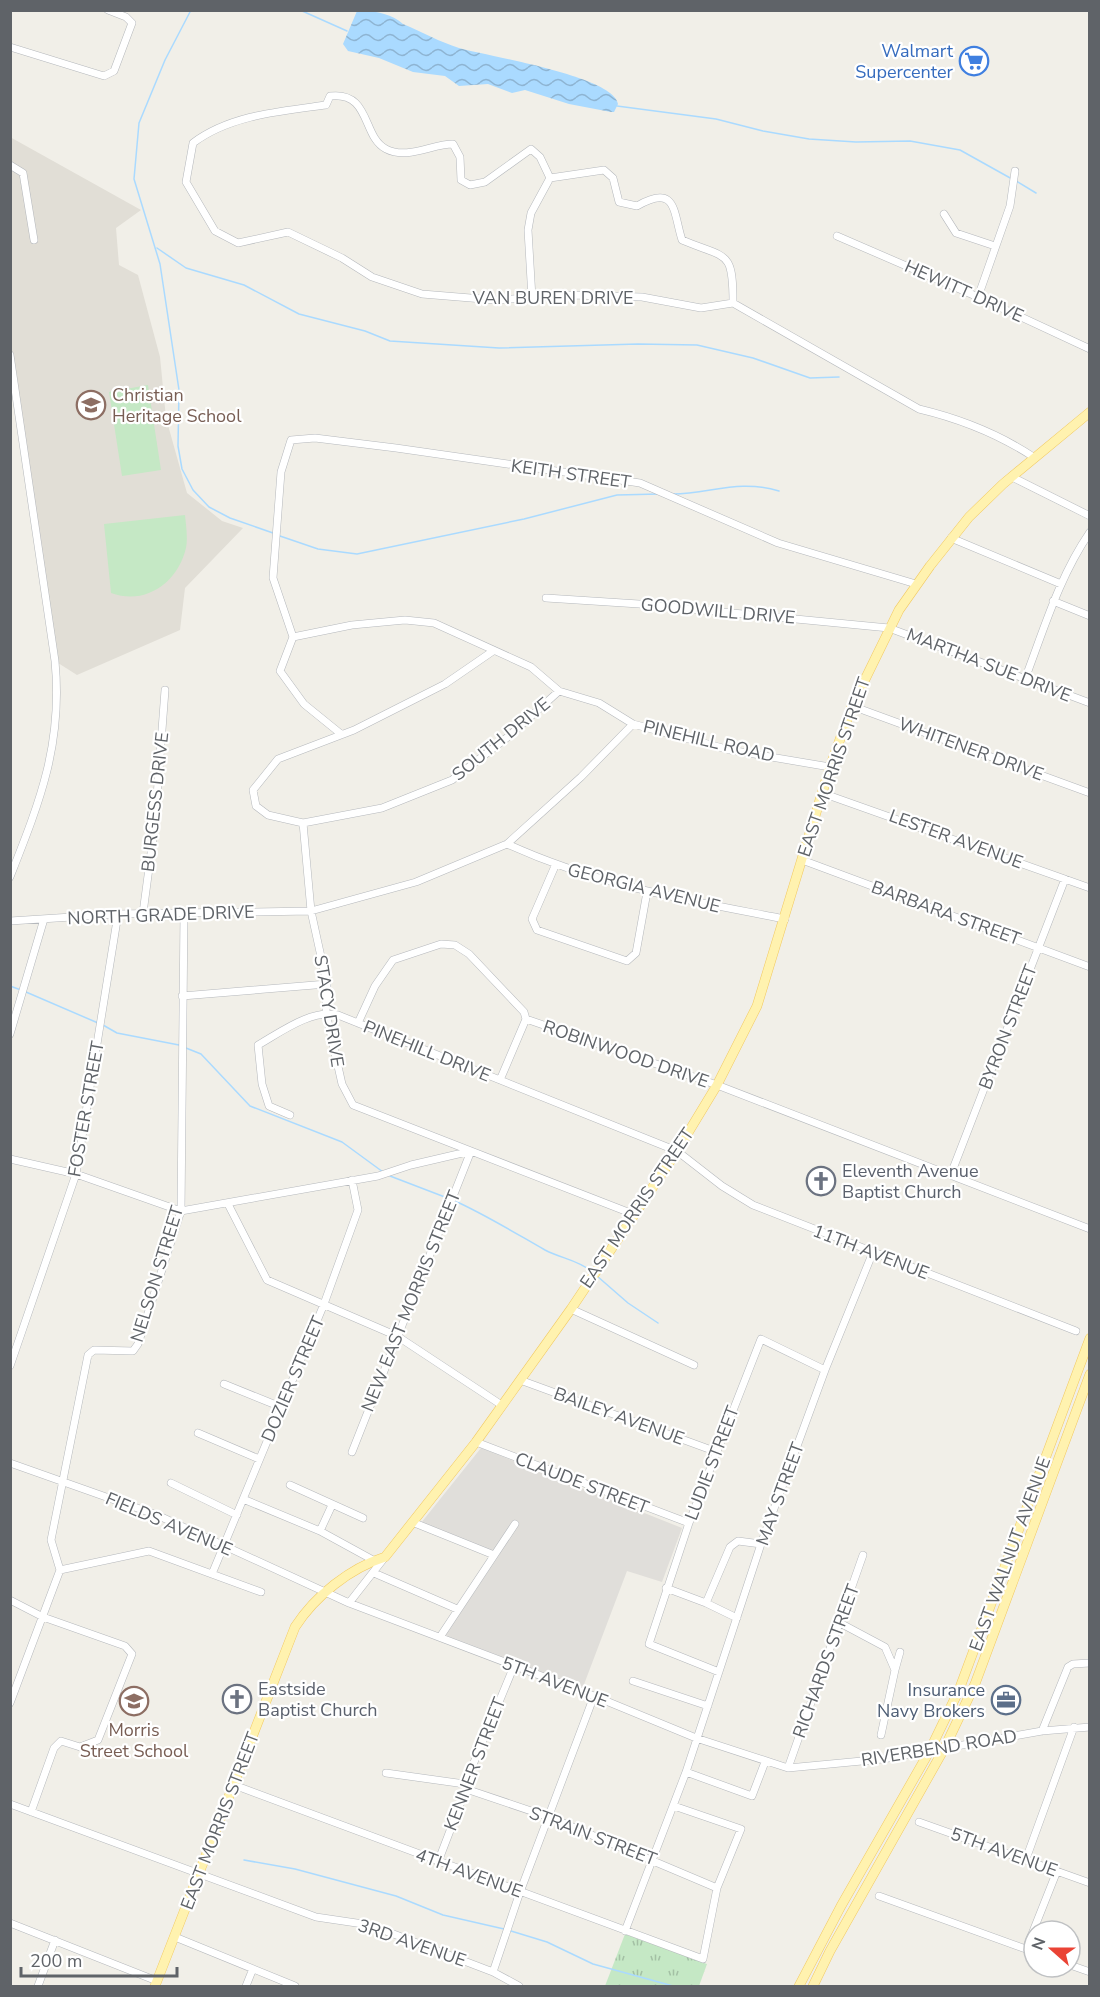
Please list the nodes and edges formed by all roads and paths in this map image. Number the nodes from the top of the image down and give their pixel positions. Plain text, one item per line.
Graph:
1 (108, 10) edge
2 (10, 47) edge
3 (10, 165) edge
4 (1015, 171) dead end
5 (550, 178) junction
6 (944, 214) dead end
7 (837, 236) dead end
8 (34, 240) dead end
9 (995, 246) junction
10 (532, 297) junction
11 (978, 297) junction
12 (733, 303) junction
13 (1089, 349) edge
14 (10, 355) edge
15 (1089, 412) edge
16 (1035, 458) junction
17 (1012, 477) junction
18 (1089, 516) edge
19 (1089, 532) edge
20 (951, 538) junction
21 (1061, 584) junction
22 (916, 585) junction
23 (546, 598) dead end
24 (1053, 601) junction
25 (1089, 616) edge
26 (888, 628) junction
27 (292, 637) junction
28 (493, 651) junction
29 (1025, 679) junction
30 (165, 690) dead end
31 (558, 691) junction
32 (1089, 703) edge
33 (852, 706) junction
34 (633, 723) junction
35 (342, 734) junction
36 (830, 767) junction
37 (822, 793) junction
38 (1089, 793) edge
39 (303, 823) junction
40 (507, 844) junction
41 (802, 860) junction
42 (555, 866) junction
43 (10, 877) edge
44 (1065, 879) junction
45 (1089, 888) edge
46 (647, 892) junction
47 (311, 911) junction
48 (143, 913) junction
49 (184, 913) junction
50 (118, 914) junction
51 (44, 919) junction
52 (785, 919) junction
53 (10, 921) edge
54 (1039, 948) junction
55 (1089, 967) edge
56 (327, 984) junction
57 (182, 996) junction
58 (326, 1013) junction
59 (526, 1019) junction
60 (358, 1023) junction
61 (10, 1034) edge
62 (500, 1080) junction
63 (717, 1085) junction
64 (290, 1115) dead end
65 (471, 1151) junction
66 (677, 1151) junction
67 (10, 1159) edge
68 (76, 1174) junction
69 (951, 1174) junction
70 (352, 1180) junction
71 (228, 1204) junction
72 (181, 1211) junction
73 (633, 1214) junction
74 (1089, 1229) edge
75 (873, 1252) junction
76 (324, 1304) junction
77 (571, 1309) junction
78 (1076, 1331) dead end
79 (397, 1336) junction
80 (1089, 1338) edge
81 (694, 1365) dead end
82 (10, 1366) edge
83 (825, 1370) junction
84 (1089, 1374) edge
85 (520, 1380) junction
86 (224, 1384) dead end
87 (500, 1404) junction
88 (281, 1407) junction
89 (198, 1433) dead end
90 (1052, 1438) junction
91 (476, 1442) junction
92 (1064, 1443) junction
93 (352, 1452) dead end
94 (717, 1452) junction
95 (259, 1459) junction
96 (10, 1463) edge
97 (63, 1482) junction
98 (171, 1483) dead end
99 (290, 1485) dead end
100 (243, 1499) junction
101 (332, 1504) junction
102 (237, 1515) junction
103 (363, 1518) dead end
104 (412, 1522) junction
105 (689, 1523) junction
106 (515, 1524) dead end
107 (321, 1531) junction
108 (761, 1544) junction
109 (223, 1547) junction
110 (494, 1554) junction
111 (863, 1555) dead end
112 (385, 1557) junction
113 (374, 1560) junction
114 (60, 1570) junction
115 (374, 1573) junction
116 (212, 1574) junction
117 (666, 1588) junction
118 (261, 1592) dead end
119 (324, 1593) junction
120 (10, 1600) edge
121 (349, 1603) junction
122 (706, 1603) junction
123 (457, 1610) junction
124 (43, 1617) junction
125 (737, 1618) junction
126 (840, 1623) junction
127 (440, 1637) junction
128 (885, 1647) junction
129 (900, 1652) junction
130 (890, 1658) junction
131 (1089, 1663) edge
132 (514, 1666) junction
133 (895, 1670) junction
134 (719, 1672) junction
135 (633, 1681) dead end
136 (594, 1696) junction
137 (10, 1703) edge
138 (708, 1706) junction
139 (1074, 1727) junction
140 (1089, 1727) edge
141 (1042, 1731) junction
142 (881, 1735) dead end
143 (696, 1738) junction
144 (944, 1749) junction
145 (929, 1752) junction
146 (765, 1762) junction
147 (788, 1768) junction
148 (686, 1772) junction
149 (386, 1773) dead end
150 (234, 1785) junction
151 (465, 1786) junction
152 (10, 1804) edge
153 (674, 1806) junction
154 (31, 1812) junction
155 (549, 1817) junction
156 (919, 1822) dead end
157 (652, 1858) junction
158 (1026, 1859) junction
159 (438, 1862) junction
160 (1057, 1871) junction
161 (199, 1874) junction
162 (1089, 1883) edge
163 (717, 1888) junction
164 (520, 1892) junction
165 (879, 1896) dead end
166 (1041, 1919) edge
167 (10, 1923) edge
168 (625, 1931) junction
169 (175, 1937) junction
170 (55, 1940) junction
171 (1022, 1948) edge
172 (252, 1971) junction
173 (494, 1972) junction
174 (156, 1984) edge
175 (38, 1986) edge
176 (246, 1986) edge
177 (295, 1986) edge
178 (519, 1986) edge
179 (799, 1986) edge
180 (813, 1986) edge

1 - 2 street
3 - 8 street
4 - 9 street
5 - 10 street
5 - 10 street, VAN BUREN DRIVE
5 - 12 street
6 - 9 street
7 - 11 street, HEWITT DRIVE
9 - 11 street
10 - 12 street, VAN BUREN DRIVE
11 - 13 street, HEWITT DRIVE
12 - 16 street
14 - 43 street
15 - 16 main road, EAST MORRIS STREET
16 - 17 main road, EAST MORRIS STREET
17 - 18 street
17 - 20 main road, EAST MORRIS STREET
19 - 21 street
20 - 21 street
20 - 22 main road, EAST MORRIS STREET
21 - 24 street
22 - 26 main road, EAST MORRIS STREET
22 - 27 street, KEITH STREET
23 - 26 street, GOODWILL DRIVE
24 - 25 street
24 - 29 street
26 - 29 street, MARTHA SUE DRIVE
26 - 33 main road, EAST MORRIS STREET
27 - 28 street, PINEHILL ROAD
27 - 35 street
28 - 31 street, PINEHILL ROAD
28 - 35 street
29 - 32 street, MARTHA SUE DRIVE
30 - 48 street, BURGESS DRIVE
31 - 34 street, PINEHILL ROAD
31 - 39 street, SOUTH DRIVE
33 - 36 main road, EAST MORRIS STREET
33 - 38 street, WHITENER DRIVE
34 - 36 street, PINEHILL ROAD
34 - 40 street, NORTH GRADE DRIVE
35 - 39 street
36 - 37 main road, EAST MORRIS STREET
37 - 41 main road, EAST MORRIS STREET
37 - 44 street, LESTER AVENUE
39 - 47 street, STACY DRIVE
40 - 42 street, GEORGIA AVENUE
40 - 47 street, NORTH GRADE DRIVE
41 - 52 main road, EAST MORRIS STREET
41 - 54 street, BARBARA STREET
42 - 46 street, GEORGIA AVENUE
42 - 46 street
44 - 45 street, LESTER AVENUE
44 - 54 street, BYRON STREET
46 - 52 street, GEORGIA AVENUE
47 - 49 street, NORTH GRADE DRIVE
47 - 56 street, STACY DRIVE
48 - 49 street, NORTH GRADE DRIVE
48 - 50 street, NORTH GRADE DRIVE
49 - 57 street, NELSON STREET
50 - 51 street, NORTH GRADE DRIVE
50 - 68 street, FOSTER STREET
51 - 53 street, NORTH GRADE DRIVE
51 - 61 street
52 - 63 main road, EAST MORRIS STREET
54 - 55 street, BARBARA STREET
54 - 69 street, BYRON STREET
56 - 57 street
56 - 58 street, STACY DRIVE
57 - 72 street, NELSON STREET
58 - 60 street, PINEHILL DRIVE
58 - 64 street
58 - 65 street, STACY DRIVE
59 - 60 street, ROBINWOOD DRIVE
59 - 62 street
59 - 63 street, ROBINWOOD DRIVE
60 - 62 street, PINEHILL DRIVE
62 - 66 street, PINEHILL DRIVE
63 - 66 main road, EAST MORRIS STREET
63 - 69 street, ROBINWOOD DRIVE
65 - 70 street
65 - 73 street, STACY DRIVE
65 - 79 street, NEW EAST MORRIS STREET
66 - 73 main road, EAST MORRIS STREET
66 - 75 street, 11TH AVENUE
67 - 68 street
68 - 72 street
68 - 82 street, FOSTER STREET
69 - 74 street, ROBINWOOD DRIVE
70 - 71 street
70 - 76 street, DOZIER STREET
71 - 72 street
71 - 76 street
72 - 97 street, NELSON STREET
73 - 77 main road, EAST MORRIS STREET
75 - 78 street, 11TH AVENUE
75 - 83 street, MAY STREET
76 - 79 street
76 - 88 street, DOZIER STREET
77 - 81 street
77 - 85 main road, EAST MORRIS STREET
79 - 87 street
79 - 93 street, NEW EAST MORRIS STREET
80 - 90 main road, EAST WALNUT AVENUE
83 - 94 street, LUDIE STREET
83 - 108 street, MAY STREET
84 - 92 main road, EAST WALNUT AVENUE
85 - 87 main road, EAST MORRIS STREET
85 - 94 street, BAILEY AVENUE
86 - 88 street
87 - 91 main road, EAST MORRIS STREET
88 - 95 street, DOZIER STREET
89 - 95 street
90 - 92 main road
90 - 145 main road, EAST WALNUT AVENUE
91 - 104 main road, EAST MORRIS STREET
91 - 105 street, CLAUDE STREET
92 - 144 main road, EAST WALNUT AVENUE
94 - 105 street, LUDIE STREET
95 - 100 street, DOZIER STREET
96 - 97 street, FIELDS AVENUE
97 - 109 street, FIELDS AVENUE
97 - 114 street
98 - 102 street
99 - 101 street
100 - 102 street, DOZIER STREET
100 - 107 street
101 - 103 street
101 - 107 street
102 - 109 street, DOZIER STREET
104 - 110 street
104 - 112 main road, EAST MORRIS STREET
105 - 117 street, LUDIE STREET
106 - 110 street
107 - 113 street
108 - 122 street
108 - 125 street, MAY STREET
109 - 116 street, DOZIER STREET
109 - 119 street, FIELDS AVENUE
110 - 123 street
111 - 126 street, RICHARDS STREET
112 - 113 main road, EAST MORRIS STREET
112 - 115 street
113 - 119 main road, EAST MORRIS STREET
114 - 116 street
114 - 124 street
115 - 121 street
115 - 123 street
116 - 118 street
117 - 122 street
117 - 134 street, LUDIE STREET
119 - 121 street, 5TH AVENUE
119 - 150 main road, EAST MORRIS STREET
120 - 124 street
121 - 127 street, 5TH AVENUE
122 - 125 street
123 - 127 street
124 - 137 street
124 - 154 street
125 - 134 street, MAY STREET
126 - 128 street
126 - 147 street, RICHARDS STREET
127 - 132 street, 5TH AVENUE
128 - 129 street
128 - 130 street
129 - 130 street
129 - 133 street
130 - 133 street
131 - 141 street
132 - 136 street, 5TH AVENUE
132 - 151 street, KENNER STREET
133 - 142 street
134 - 138 street, MAY STREET
135 - 138 street
136 - 143 street, 5TH AVENUE
136 - 155 street
138 - 143 street, MAY STREET
139 - 140 street, RIVERBEND ROAD
139 - 141 street, RIVERBEND ROAD
139 - 158 street
141 - 144 street, RIVERBEND ROAD
143 - 146 street, 5TH AVENUE
143 - 148 street, MAY STREET
144 - 145 street, RIVERBEND ROAD
144 - 180 main road, EAST WALNUT AVENUE
145 - 147 street, RIVERBEND ROAD
145 - 179 main road, EAST WALNUT AVENUE
146 - 147 street, 5TH AVENUE
146 - 148 street
148 - 153 street, MAY STREET
149 - 151 street, STRAIN STREET
150 - 159 street, 4TH AVENUE
150 - 161 main road, EAST MORRIS STREET
151 - 155 street, STRAIN STREET
151 - 159 street, KENNER STREET
152 - 154 street, 3RD AVENUE
153 - 157 street, MAY STREET
153 - 163 street
154 - 161 street, 3RD AVENUE
155 - 157 street, STRAIN STREET
155 - 164 street
156 - 158 street, 5TH AVENUE
157 - 163 street, STRAIN STREET
157 - 168 street, MAY STREET
158 - 160 street, 5TH AVENUE
159 - 164 street, 4TH AVENUE
160 - 162 street, 5TH AVENUE
160 - 166 street
161 - 169 main road, EAST MORRIS STREET
161 - 173 street, 3RD AVENUE
163 - 168 street, 4TH AVENUE
164 - 168 street, 4TH AVENUE
164 - 173 street
165 - 171 street
167 - 170 street
169 - 172 street
169 - 174 main road, EAST MORRIS STREET
170 - 174 street
170 - 175 street
172 - 176 street
172 - 177 street
173 - 178 street, 3RD AVENUE

